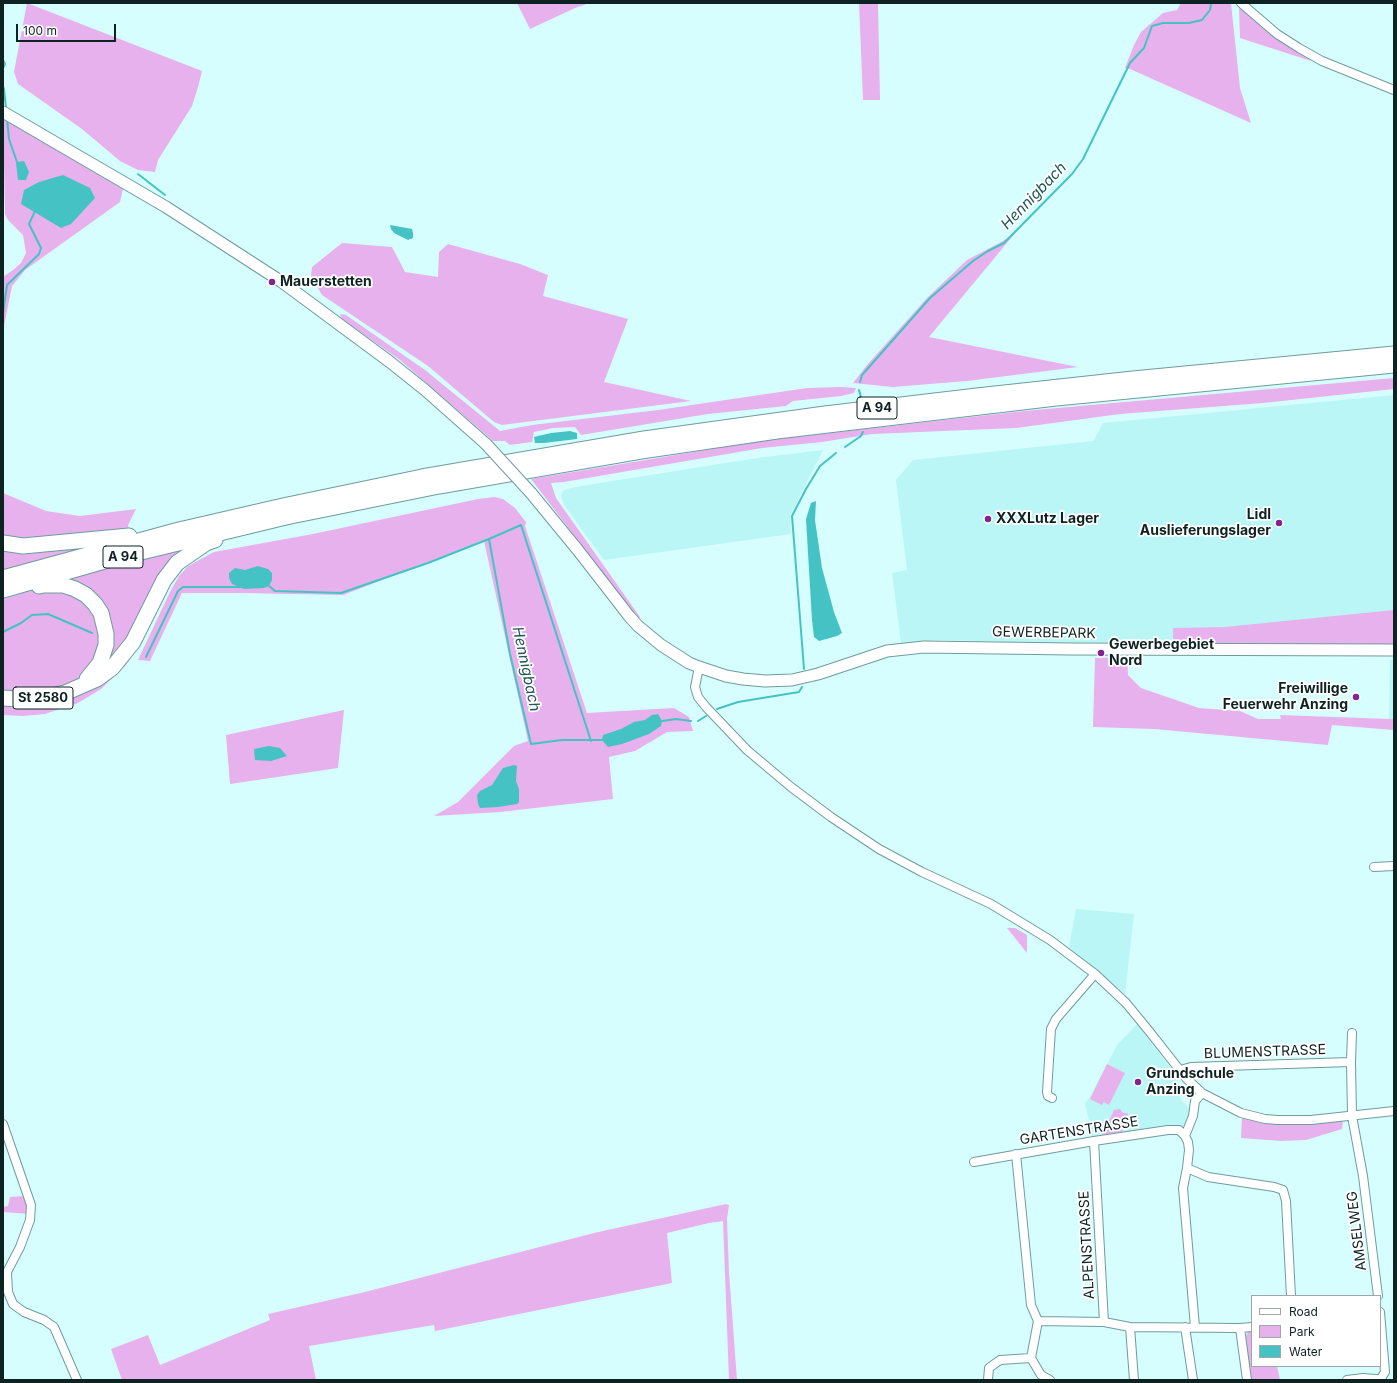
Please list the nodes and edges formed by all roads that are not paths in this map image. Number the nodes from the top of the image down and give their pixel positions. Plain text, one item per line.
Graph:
1 (1241, 3) edge
2 (1394, 90) edge
3 (3, 112) edge
4 (1394, 354) edge
5 (1394, 365) edge
6 (243, 526) junction
7 (179, 530) junction
8 (3, 543) edge
9 (3, 578) edge
10 (3, 590) edge
11 (1394, 650) edge
12 (699, 667) junction
13 (81, 686) junction
14 (3, 698) edge
15 (1394, 866) edge
16 (1374, 868) dead end
17 (1095, 974) junction
18 (1352, 1033) dead end
19 (1351, 1062) junction
20 (1180, 1070) junction
21 (1202, 1093) junction
22 (1052, 1098) dead end
23 (1394, 1111) edge
24 (1352, 1116) junction
25 (3, 1124) edge
26 (1185, 1136) junction
27 (1094, 1141) junction
28 (1016, 1154) junction
29 (974, 1162) dead end
30 (1187, 1168) junction
31 (1291, 1295) edge
32 (1378, 1295) edge
33 (1038, 1321) junction
34 (1104, 1322) junction
35 (1381, 1324) edge
36 (1130, 1327) junction
37 (1185, 1327) junction
38 (1195, 1327) junction
39 (1251, 1327) edge
40 (1240, 1328) junction
41 (1031, 1358) junction
42 (77, 1380) edge
43 (988, 1380) edge
44 (1050, 1380) edge
45 (1134, 1380) edge
46 (1193, 1380) edge
47 (1247, 1380) edge
48 (1347, 1380) edge
49 (1380, 1380) edge

1 - 2 street
3 - 12 street, GEWERBEPARK, bridge
4 - 7 highway, A 94
5 - 6 highway, A 94
6 - 10 highway, A 94
6 - 13 highway
7 - 8 highway
7 - 9 highway, A 94
10 - 13 highway
11 - 12 street, GEWERBEPARK
12 - 17 street
13 - 14 highway, St 2580
15 - 16 street
17 - 20 street
17 - 22 street
18 - 19 street
19 - 20 street, BLUMENSTRASSE
19 - 24 street
20 - 21 street
21 - 24 street
21 - 26 street
23 - 24 street
24 - 32 street, AMSELWEG
25 - 42 street
26 - 27 street, GARTENSTRASSE
26 - 30 street
27 - 28 street, GARTENSTRASSE
27 - 34 street, ALPENSTRASSE
28 - 29 street, GARTENSTRASSE
28 - 33 street
30 - 31 street
30 - 38 street
33 - 34 street
33 - 41 street
34 - 36 street
35 - 49 street
36 - 37 street
36 - 45 street
37 - 38 street
37 - 46 street
38 - 40 street
39 - 40 street
40 - 47 street
41 - 43 street
41 - 44 street
48 - 49 street

